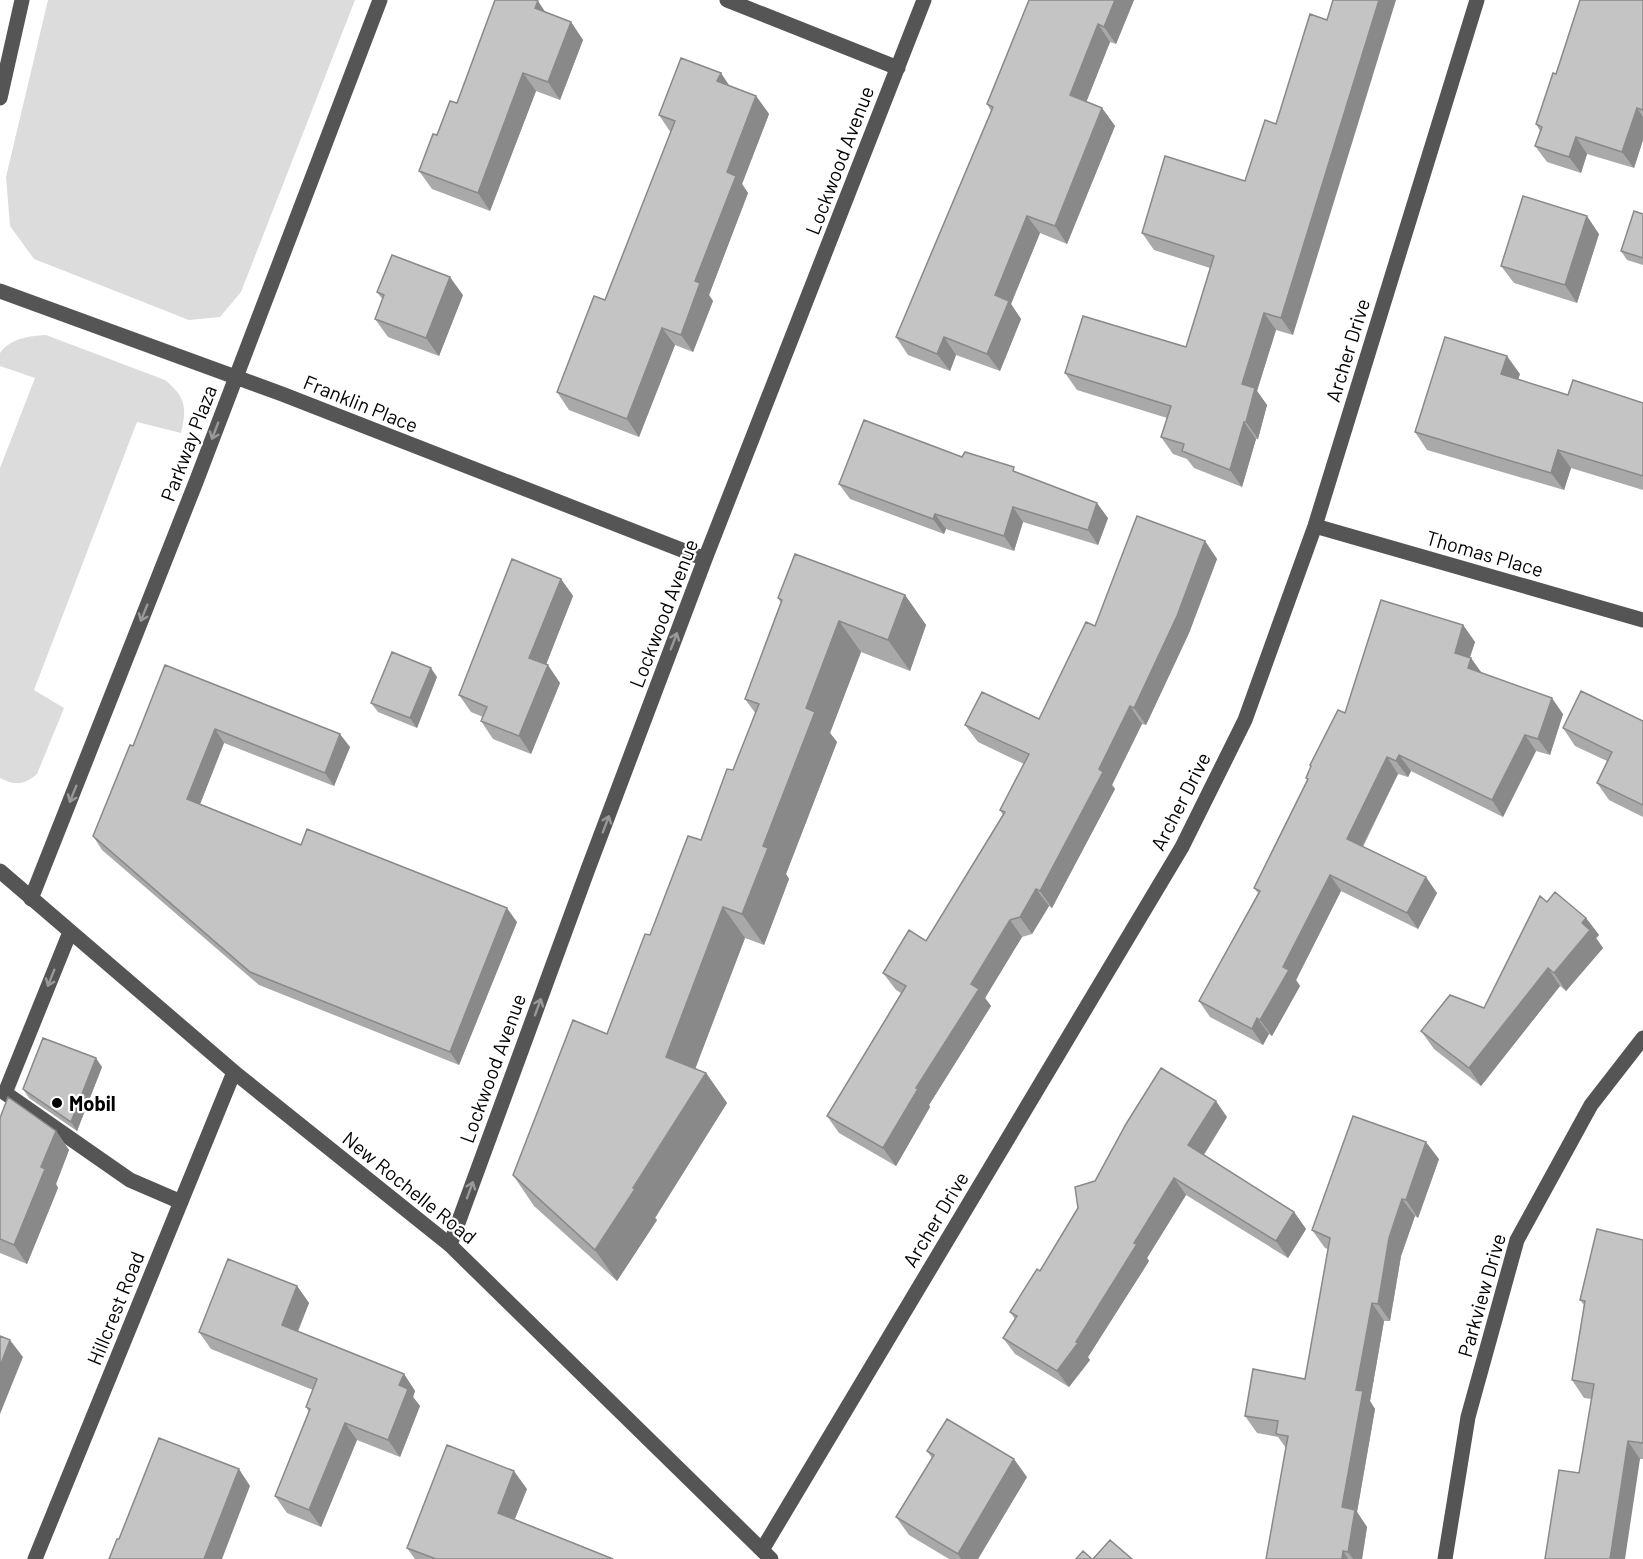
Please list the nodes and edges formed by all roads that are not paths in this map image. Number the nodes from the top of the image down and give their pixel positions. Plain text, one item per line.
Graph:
1 (22, 0) edge
2 (380, 0) edge
3 (727, 0) edge
4 (924, 0) edge
5 (1477, 0) edge
6 (898, 68) junction
7 (0, 98) edge
8 (0, 291) edge
9 (236, 377) junction
10 (1315, 526) junction
11 (705, 560) junction
12 (1643, 620) edge
13 (0, 871) edge
14 (31, 899) junction
15 (70, 932) junction
16 (1643, 1038) edge
17 (234, 1072) junction
18 (181, 1202) junction
19 (450, 1245) junction
20 (766, 1555) edge
21 (34, 1559) edge
22 (1444, 1559) edge

1 - 7 street
2 - 9 street, Parkway Plaza
3 - 6 street
4 - 6 street, Lockwood Avenue
5 - 10 street, Archer Drive
6 - 11 street, Lockwood Avenue
8 - 9 street, Franklin Place
9 - 11 street, Franklin Place
9 -> 14 street, Parkway Plaza
10 - 12 street, Thomas Place
10 - 20 street, Archer Drive
19 -> 11 street, Lockwood Avenue
13 - 14 street, New Rochelle Road
14 - 15 street, New Rochelle Road
15 - 17 street, New Rochelle Road
15 -> 18 street
16 - 22 street, Parkview Drive
17 - 18 street, Hillcrest Road
17 - 19 street, New Rochelle Road
18 - 21 street, Hillcrest Road
19 - 20 street, New Rochelle Road

